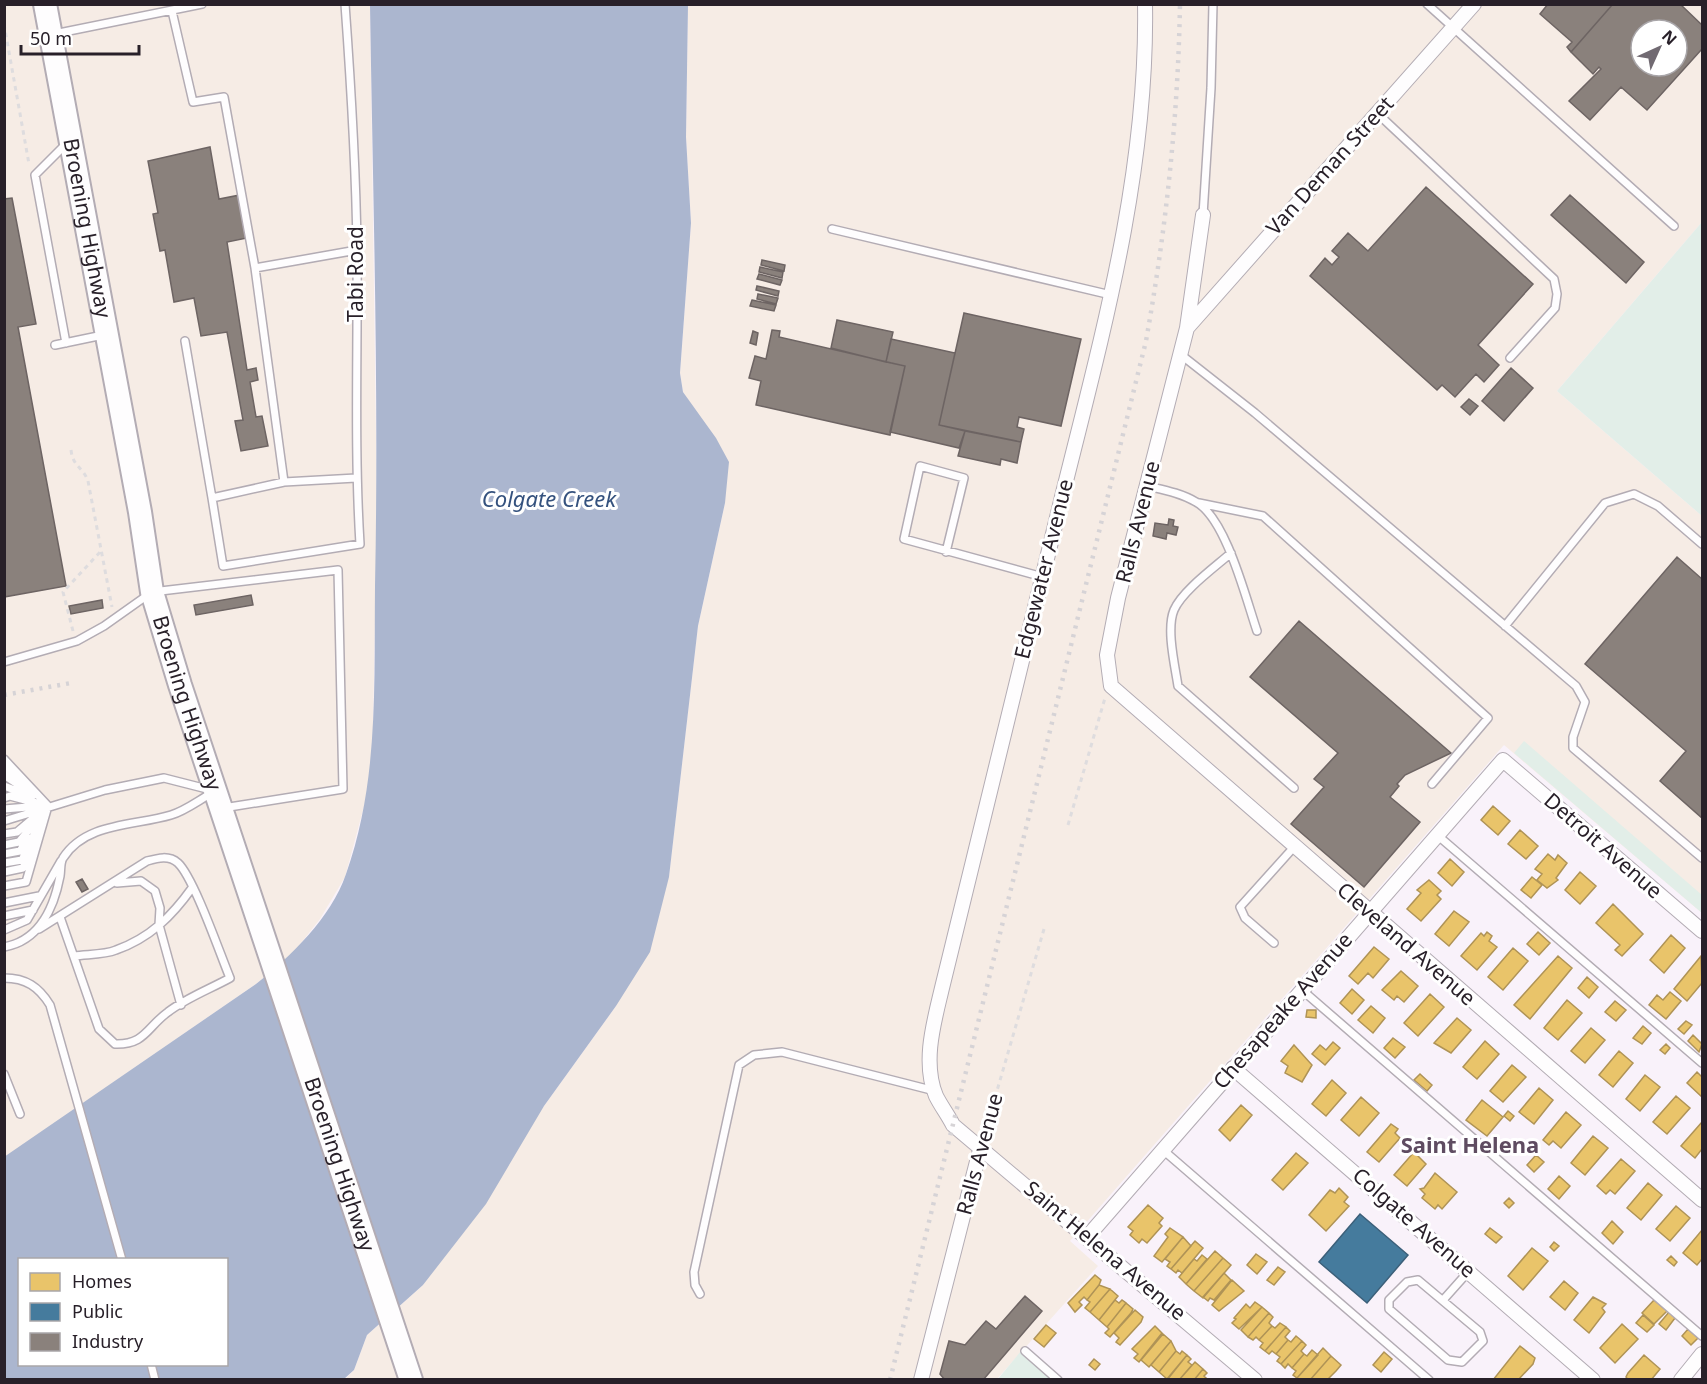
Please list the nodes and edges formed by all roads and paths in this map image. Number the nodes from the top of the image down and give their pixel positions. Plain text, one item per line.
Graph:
1 (45, 4) edge
2 (202, 4) edge
3 (345, 4) edge
4 (1145, 4) edge
5 (1213, 4) edge
6 (1427, 4) edge
7 (1474, 4) edge
8 (172, 11) junction
9 (1454, 27) junction
10 (51, 34) junction
11 (1377, 113) junction
12 (70, 141) junction
13 (1203, 215) joint
14 (1674, 226) dead end
15 (832, 229) dead end
16 (357, 250) junction
17 (255, 267) junction
18 (1111, 296) junction
19 (1187, 328) junction
20 (106, 335) junction
21 (185, 341) dead end
22 (66, 342) junction
23 (55, 345) dead end
24 (1180, 354) junction
25 (1510, 358) dead end
26 (71, 450) dead end
27 (356, 478) junction
28 (284, 482) junction
29 (1147, 486) junction
30 (212, 498) junction
31 (1199, 502) junction
32 (1702, 544) edge
33 (101, 550) junction
34 (946, 552) junction
35 (1231, 553) junction
36 (1043, 577) junction
37 (152, 591) junction
38 (115, 619) junction
39 (1505, 626) junction
40 (1257, 632) dead end
41 (75, 641) junction
42 (4, 662) edge
43 (1111, 686) junction
44 (1503, 760) joint
45 (4, 761) edge
46 (4, 769) edge
47 (4, 775) edge
48 (1432, 784) dead end
49 (4, 786) edge
50 (1294, 788) dead end
51 (4, 798) edge
52 (219, 800) junction
53 (48, 806) junction
54 (4, 809) edge
55 (4, 821) edge
56 (1068, 825) dead end
57 (4, 834) edge
58 (1436, 834) junction
59 (4, 844) edge
60 (1294, 847) junction
61 (4, 854) edge
62 (1702, 858) edge
63 (62, 860) junction
64 (4, 863) edge
65 (4, 872) edge
66 (114, 883) junction
67 (4, 886) edge
68 (192, 888) junction
69 (39, 896) junction
70 (4, 903) edge
71 (33, 910) junction
72 (1368, 912) junction
73 (4, 916) edge
74 (60, 917) junction
75 (159, 925) junction
76 (39, 929) junction
77 (1044, 929) dead end
78 (4, 930) edge
79 (1702, 932) edge
80 (1274, 943) dead end
81 (4, 947) edge
82 (74, 956) junction
83 (4, 978) edge
84 (1302, 990) junction
85 (181, 1005) junction
86 (1702, 1063) edge
87 (1233, 1068) junction
88 (4, 1074) edge
89 (935, 1091) junction
90 (20, 1114) dead end
91 (953, 1125) joint
92 (981, 1146) junction
93 (1162, 1150) junction
94 (1702, 1200) edge
95 (1088, 1236) junction
96 (121, 1258) edge
97 (1470, 1271) junction
98 (700, 1294) dead end
99 (1444, 1299) junction
100 (1702, 1336) edge
101 (1025, 1351) dead end
102 (1702, 1354) edge
103 (411, 1380) edge
104 (921, 1380) edge
105 (1058, 1380) edge
106 (1255, 1380) edge
107 (1429, 1380) edge
108 (1593, 1380) edge
109 (1681, 1380) edge

1 - 10 main road, Broening Highway
2 - 8 lane
3 - 16 lane, Tabi Road
4 - 18 street, Edgewater Avenue
5 - 13 lane
6 - 9 lane
7 - 9 street, Van Deman Street
8 - 10 lane
8 - 17 lane
9 - 11 street, Van Deman Street
9 - 14 lane
10 - 12 main road, Broening Highway
11 - 19 street, Van Deman Street
11 - 25 lane
12 - 20 main road, Broening Highway
12 - 22 lane
13 - 19 street, Ralls Avenue
15 - 18 lane
16 - 17 lane
16 - 27 lane, Tabi Road
17 - 28 lane
18 - 36 street, Edgewater Avenue
19 - 24 street, Ralls Avenue
20 - 22 lane
20 - 37 main road, Broening Highway
21 - 30 lane
22 - 23 lane
24 - 29 street, Ralls Avenue
24 - 39 lane
26 - 33 path
27 - 28 lane
27 - 30 lane, Tabi Road
28 - 30 lane
29 - 31 lane
29 - 43 street, Ralls Avenue
31 - 35 lane
31 - 48 lane
32 - 39 lane
33 - 38 path
33 - 41 path
34 - 34 lane
34 - 36 lane
35 - 40 lane
35 - 50 lane
36 - 89 street, Edgewater Avenue
37 - 38 lane
37 - 52 main road, Broening Highway
37 - 52 lane
38 - 41 lane
39 - 62 lane
41 - 42 lane
43 - 56 path
43 - 60 street, Cleveland Avenue
44 - 58 street, Chesapeake Avenue
44 - 79 street, Detroit Avenue
45 - 53 lane
46 - 53 lane
47 - 53 lane
49 - 53 lane
51 - 53 lane
52 - 53 lane
52 - 63 lane
52 - 103 main road, Broening Highway
53 - 54 lane
53 - 55 lane
53 - 57 lane
53 - 59 lane
53 - 61 lane
53 - 64 lane
53 - 65 lane
53 - 67 lane
58 - 72 street, Chesapeake Avenue
58 - 86 lane
60 - 72 street, Cleveland Avenue
60 - 80 lane
63 - 69 lane
63 - 76 lane
66 - 68 lane
66 - 74 lane
66 - 75 lane
68 - 75 lane
68 - 85 lane
69 - 70 lane
69 - 71 lane
71 - 73 lane
71 - 78 lane
72 - 84 street, Chesapeake Avenue
72 - 94 street, Cleveland Avenue
74 - 76 lane
74 - 82 lane
75 - 82 lane
75 - 85 lane
76 - 81 lane
77 - 92 path, Ralls Avenue
82 - 85 lane
83 - 96 lane
84 - 87 street, Chesapeake Avenue
84 - 100 lane
87 - 93 street, Chesapeake Avenue
87 - 97 street, Colgate Avenue
88 - 90 lane
89 - 91 street, Edgewater Avenue
89 - 98 lane
91 - 92 street, Saint Helena Avenue
92 - 95 street, Saint Helena Avenue
92 - 104 street, Ralls Avenue
93 - 95 street, Chesapeake Avenue
93 - 107 lane
95 - 106 street, Saint Helena Avenue
97 - 99 lane
97 - 108 street, Colgate Avenue
99 - 99 lane
101 - 105 lane
102 - 109 street

